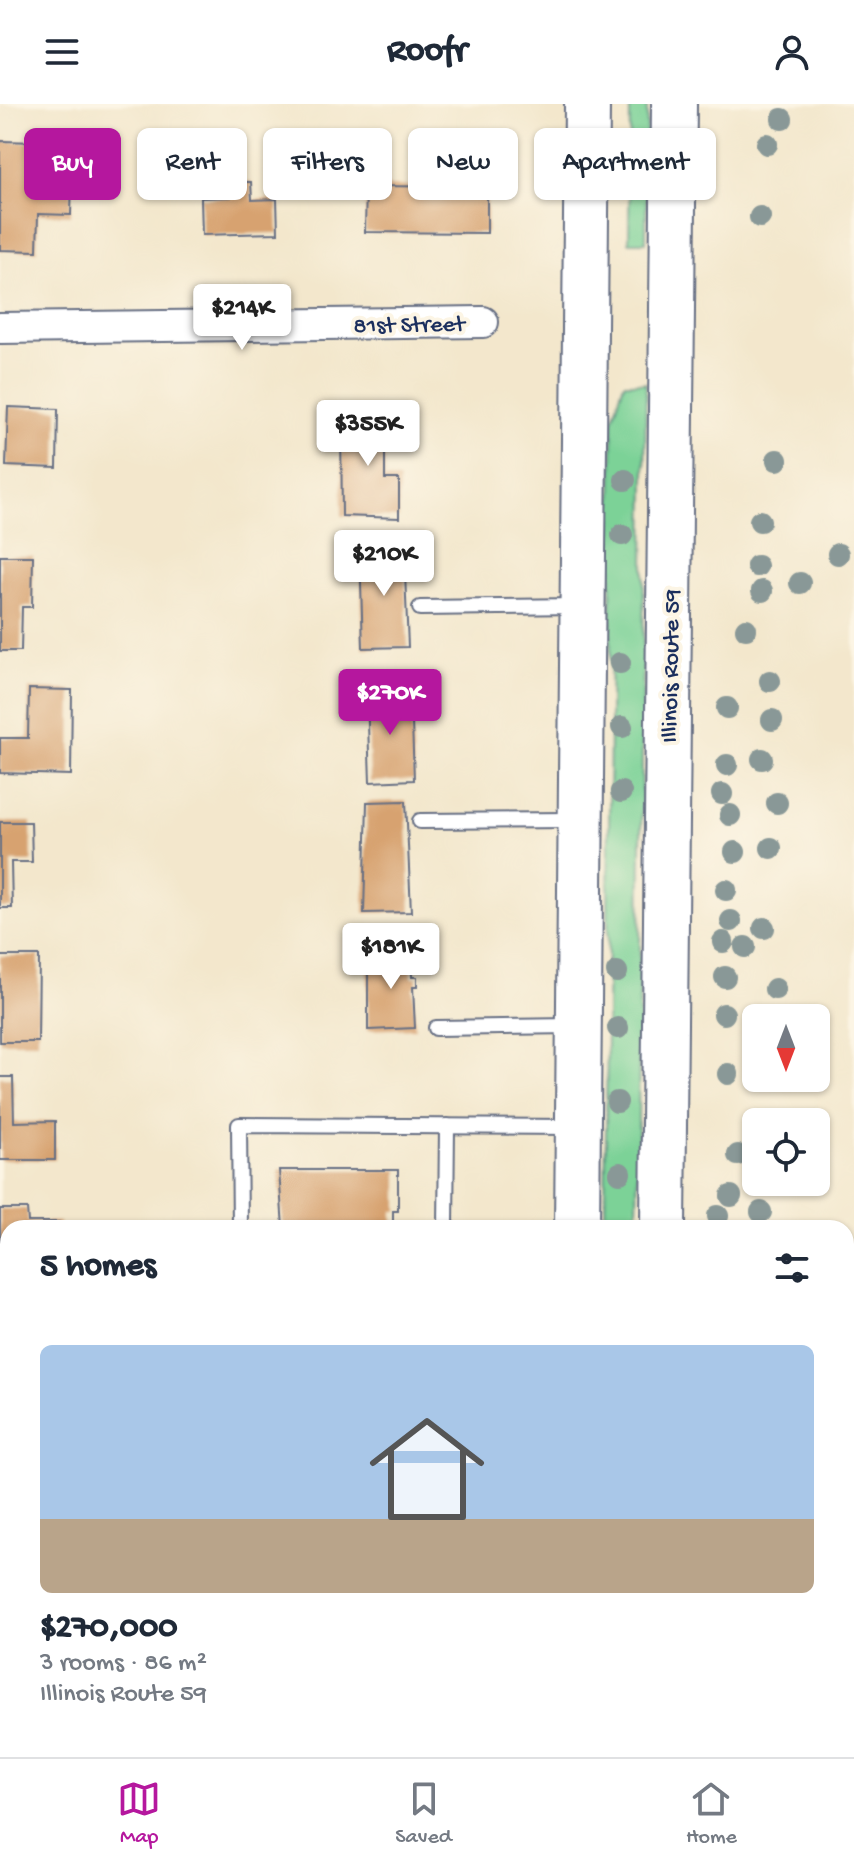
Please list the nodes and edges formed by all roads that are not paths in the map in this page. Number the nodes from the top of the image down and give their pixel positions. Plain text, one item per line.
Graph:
1 (587, 104) edge
2 (674, 104) edge
3 (483, 322) dead end
4 (0, 328) edge
5 (583, 606) junction
6 (420, 608) dead end
7 (581, 820) junction
8 (420, 821) dead end
9 (579, 1026) junction
10 (436, 1028) dead end
11 (447, 1126) junction
12 (578, 1127) junction
13 (240, 1220) edge
14 (446, 1220) edge
15 (577, 1220) edge
16 (663, 1220) edge

1 - 5 main road
2 - 16 main road, Illinois Route 59
3 - 4 street, 81st Street
5 - 6 lane
5 - 7 main road
7 - 8 lane
7 - 9 main road
9 - 10 lane
9 - 12 main road
11 - 12 lane
11 - 13 lane
11 - 14 lane
12 - 15 main road

